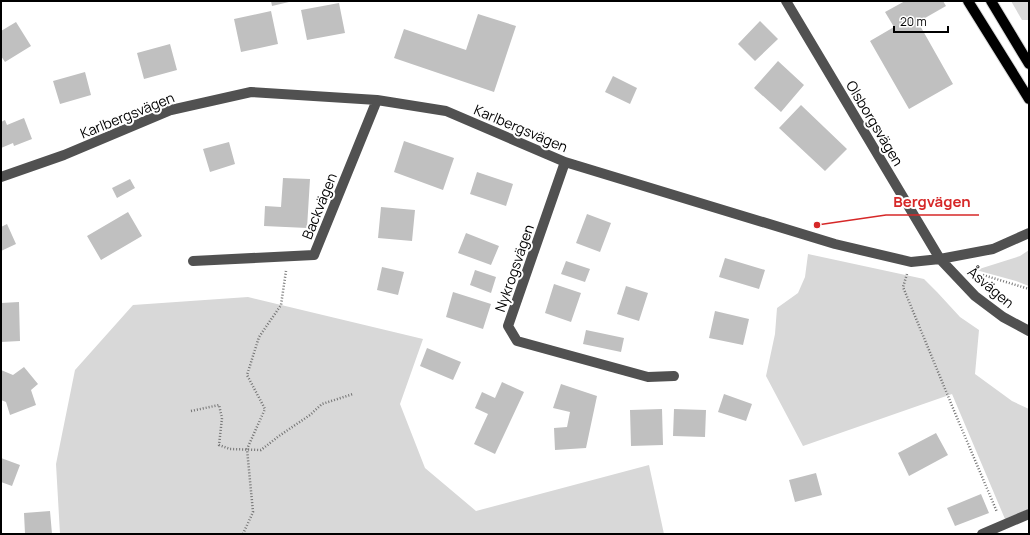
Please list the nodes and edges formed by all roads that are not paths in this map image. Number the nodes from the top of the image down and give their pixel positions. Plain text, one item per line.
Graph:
1 (786, 1) edge
2 (968, 1) edge
3 (991, 1) edge
4 (1029, 64) edge
5 (1029, 99) edge
6 (377, 100) junction
7 (564, 162) junction
8 (1, 177) edge
9 (1029, 234) edge
10 (940, 259) junction
11 (193, 261) dead end
12 (1029, 331) edge
13 (674, 376) dead end
14 (1029, 514) edge
15 (982, 534) edge

1 - 10 street, Olsborgsvägen
2 - 5 main road
3 - 4 main road
6 - 7 street, Karlbergsvägen
6 - 8 street, Karlbergsvägen
6 - 11 street, Backvägen
7 - 10 street, Karlbergsvägen
7 - 13 street, Nykrogsvägen
9 - 10 street, Karlbergsvägen
10 - 12 street, Åsvägen
14 - 15 street

